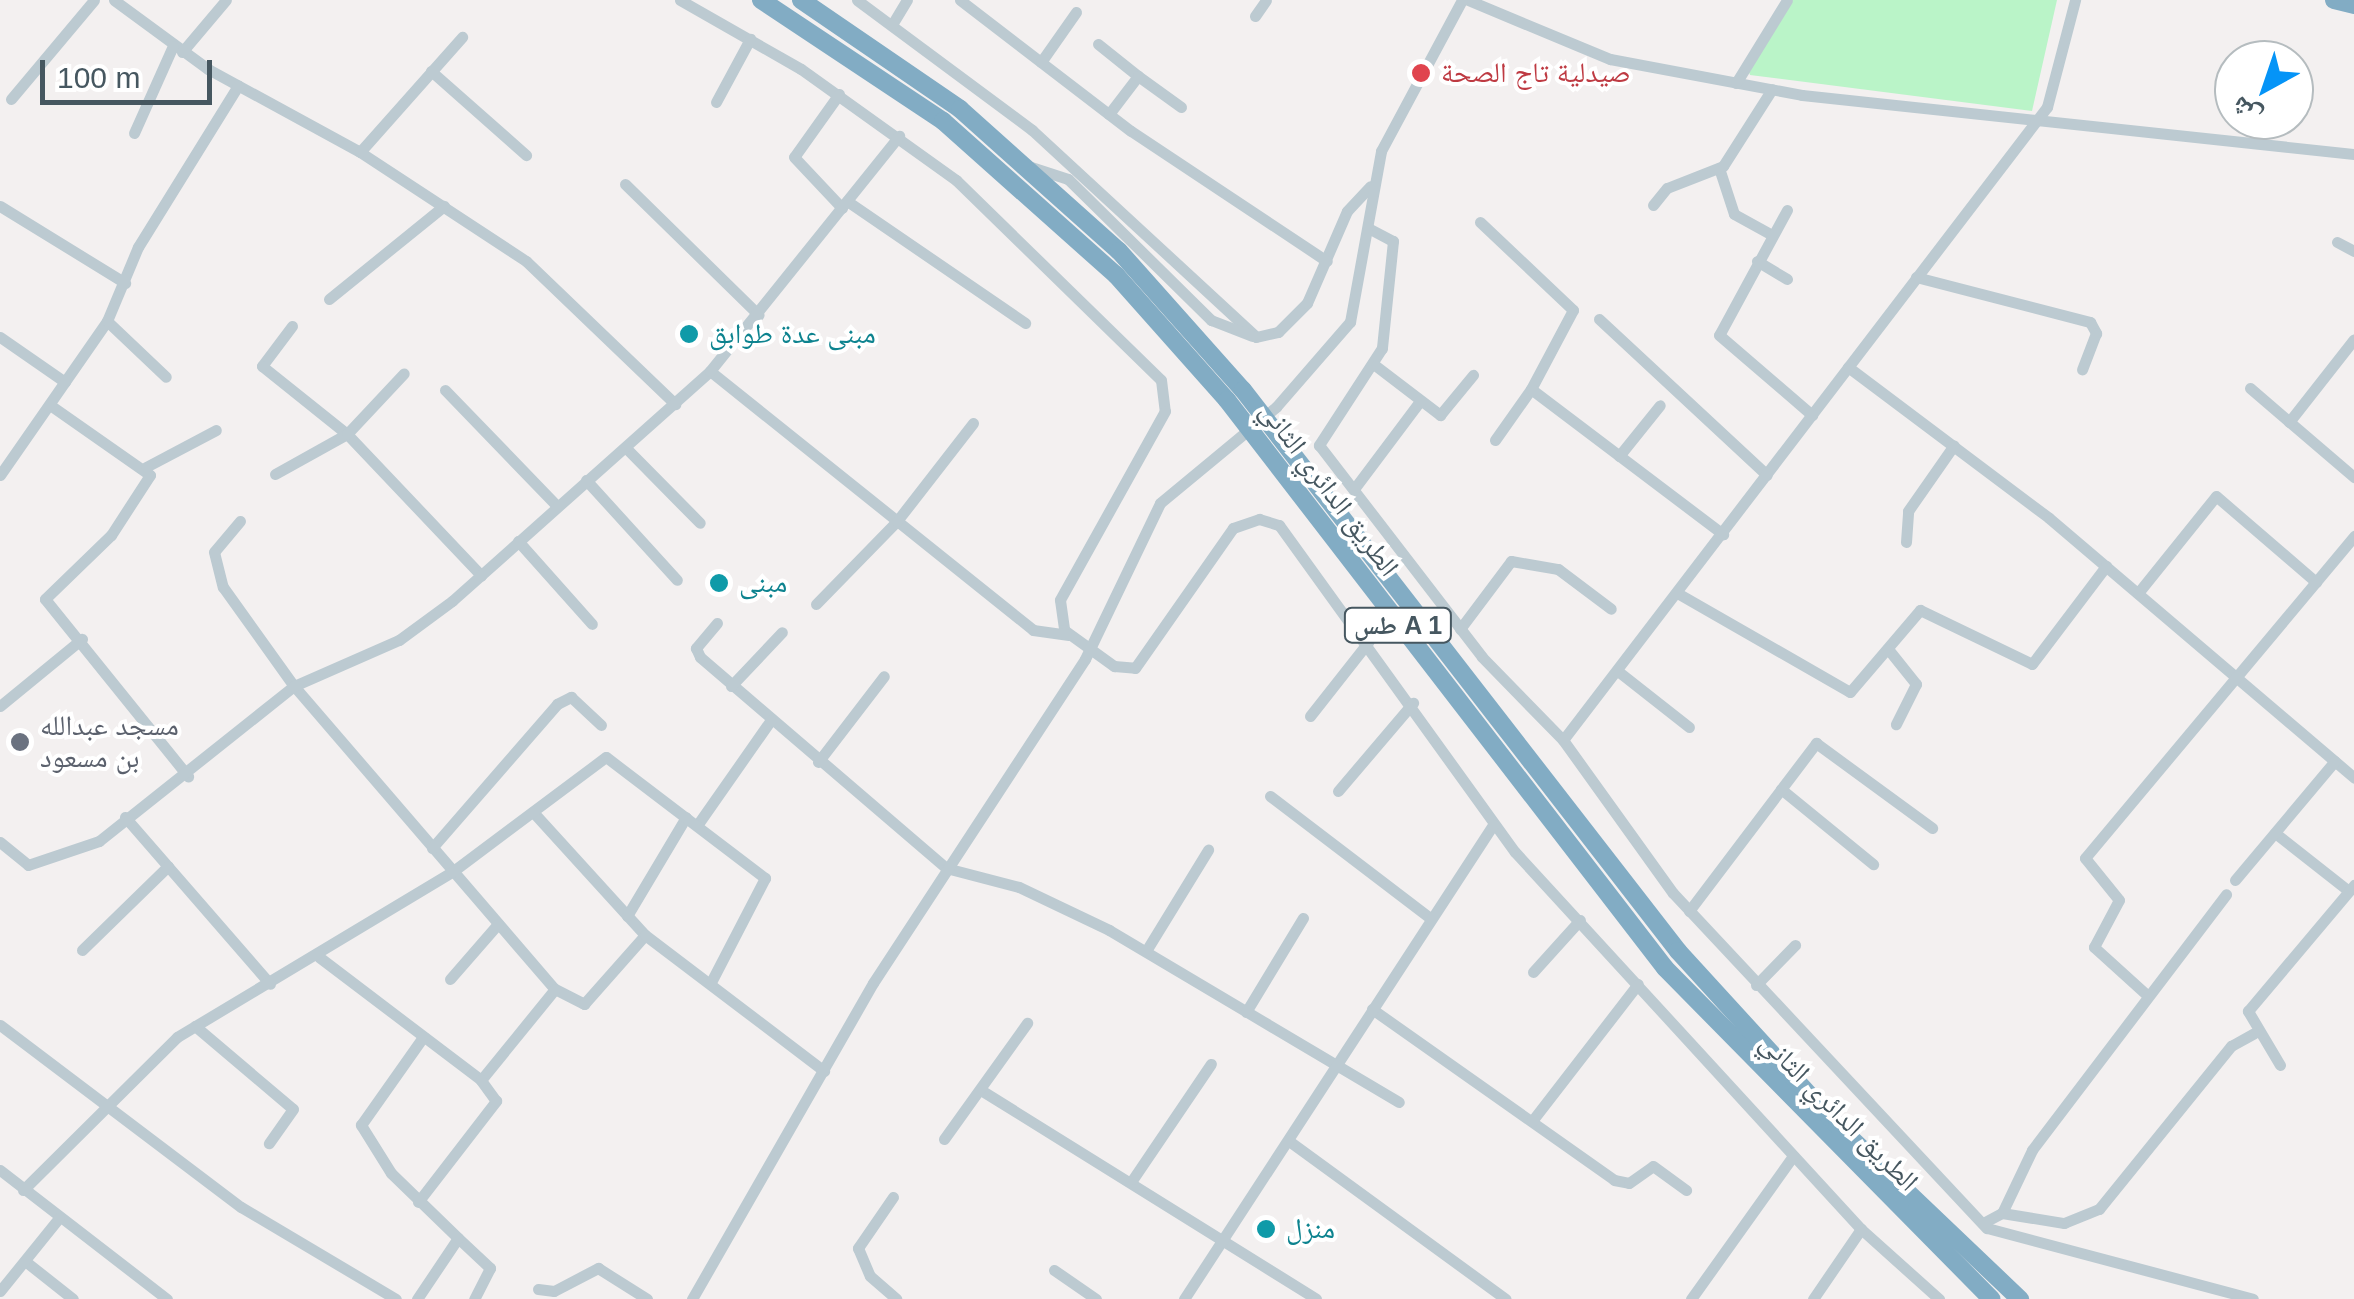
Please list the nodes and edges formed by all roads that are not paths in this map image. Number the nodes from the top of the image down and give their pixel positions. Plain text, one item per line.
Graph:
1 (94, 0) edge
2 (114, 0) edge
3 (226, 0) edge
4 (680, 0) edge
5 (761, 0) edge
6 (801, 0) edge
7 (856, 0) edge
8 (907, 0) edge
9 (960, 0) edge
10 (1266, 0) edge
11 (1465, 0) edge
12 (1787, 0) edge
13 (2076, 0) edge
14 (2334, 0) edge
15 (2354, 5) edge
16 (1076, 12) dead end
17 (1255, 16) dead end
18 (893, 23) junction
19 (462, 36) dead end
20 (750, 39) junction
21 (1098, 44) dead end
22 (177, 49) junction
23 (1040, 62) junction
24 (431, 71) junction
25 (1138, 76) junction
26 (1736, 82) junction
27 (238, 86) junction
28 (1772, 89) junction
29 (839, 94) junction
30 (11, 99) dead end
31 (716, 102) dead end
32 (1181, 107) dead end
33 (1108, 114) junction
34 (2033, 122) junction
35 (134, 133) dead end
36 (898, 136) junction
37 (360, 152) junction
38 (2354, 154) edge
39 (526, 155) dead end
40 (1028, 166) junction
41 (1719, 168) junction
42 (625, 184) dead end
43 (1370, 186) junction
44 (1653, 204) dead end
45 (845, 205) junction
46 (0, 206) edge
47 (444, 206) junction
48 (1787, 210) dead end
49 (1480, 222) dead end
50 (1370, 229) junction
51 (1772, 236) junction
52 (2337, 242) dead end
53 (2354, 251) edge
54 (1326, 261) junction
55 (1757, 261) junction
56 (1916, 278) junction
57 (1786, 279) dead end
58 (124, 283) junction
59 (329, 299) dead end
60 (759, 315) junction
61 (1599, 319) dead end
62 (107, 321) junction
63 (1025, 323) dead end
64 (292, 326) dead end
65 (0, 337) edge
66 (1256, 337) junction
67 (2354, 338) edge
68 (1376, 366) junction
69 (1848, 367) junction
70 (2082, 368) dead end
71 (710, 370) junction
72 (404, 374) dead end
73 (1473, 375) dead end
74 (166, 376) dead end
75 (65, 382) junction
76 (2250, 388) dead end
77 (1531, 389) junction
78 (445, 390) dead end
79 (1420, 400) junction
80 (675, 404) junction
81 (50, 405) junction
82 (1660, 405) dead end
83 (1812, 415) junction
84 (2289, 422) junction
85 (973, 423) dead end
86 (216, 430) dead end
87 (347, 434) junction
88 (1496, 440) dead end
89 (1954, 445) junction
90 (626, 448) junction
91 (1619, 456) junction
92 (146, 467) junction
93 (275, 474) dead end
94 (1767, 475) junction
95 (0, 476) edge
96 (2354, 478) edge
97 (586, 480) junction
98 (1354, 489) junction
99 (557, 506) junction
100 (240, 521) dead end
101 (897, 522) junction
102 (700, 523) dead end
103 (1723, 534) junction
104 (2354, 536) edge
105 (518, 541) junction
106 (1906, 542) dead end
107 (2106, 566) junction
108 (482, 575) junction
109 (677, 580) dead end
110 (2316, 582) junction
111 (2138, 592) junction
112 (1678, 594) junction
113 (816, 604) dead end
114 (1610, 609) dead end
115 (718, 623) dead end
116 (592, 624) dead end
117 (1460, 629) junction
118 (782, 632) dead end
119 (1068, 635) junction
120 (82, 639) junction
121 (1368, 641) junction
122 (1090, 650) junction
123 (1888, 650) junction
124 (1618, 672) junction
125 (884, 676) dead end
126 (2236, 676) junction
127 (294, 686) junction
128 (731, 686) junction
129 (1412, 704) junction
130 (0, 706) edge
131 (1310, 716) dead end
132 (770, 722) junction
133 (601, 724) dead end
134 (1896, 724) dead end
135 (1690, 727) dead end
136 (1563, 740) junction
137 (2334, 761) junction
138 (818, 762) junction
139 (188, 776) junction
140 (2354, 778) edge
141 (1781, 789) junction
142 (1338, 791) dead end
143 (1270, 796) dead end
144 (533, 812) junction
145 (126, 817) junction
146 (686, 817) junction
147 (698, 824) junction
148 (1493, 825) junction
149 (1932, 828) dead end
150 (2274, 833) junction
151 (0, 842) edge
152 (432, 848) junction
153 (1208, 850) dead end
154 (1874, 864) dead end
155 (168, 866) junction
156 (946, 868) junction
157 (452, 872) junction
158 (2234, 880) dead end
159 (2350, 886) edge
160 (2226, 894) dead end
161 (1689, 912) junction
162 (626, 916) junction
163 (1303, 918) dead end
164 (1430, 918) junction
165 (1580, 920) junction
166 (498, 924) junction
167 (645, 934) junction
168 (1794, 945) dead end
169 (82, 950) dead end
170 (1146, 951) junction
171 (319, 957) junction
172 (1534, 972) dead end
173 (450, 979) dead end
174 (270, 984) junction
175 (710, 984) junction
176 (1638, 984) junction
177 (1756, 986) junction
178 (555, 988) junction
179 (2148, 996) junction
180 (1372, 1009) junction
181 (1246, 1012) junction
182 (1027, 1023) dead end
183 (0, 1025) edge
184 (195, 1026) junction
185 (2254, 1033) junction
186 (423, 1036) junction
187 (1211, 1064) dead end
188 (2280, 1065) dead end
189 (1337, 1066) junction
190 (824, 1071) junction
191 (481, 1080) junction
192 (984, 1092) junction
193 (1399, 1102) dead end
194 (105, 1109) junction
195 (1532, 1121) junction
196 (944, 1138) dead end
197 (1289, 1142) junction
198 (269, 1143) dead end
199 (1793, 1156) junction
200 (0, 1170) edge
201 (1132, 1178) junction
202 (23, 1190) junction
203 (1686, 1190) dead end
204 (894, 1197) dead end
205 (418, 1202) junction
206 (2002, 1213) junction
207 (59, 1218) junction
208 (1982, 1223) junction
209 (1861, 1229) junction
210 (458, 1238) junction
211 (1224, 1240) junction
212 (25, 1260) junction
213 (1054, 1270) dead end
214 (538, 1289) dead end
215 (0, 1291) edge
216 (73, 1299) edge
217 (167, 1299) edge
218 (396, 1299) edge
219 (417, 1299) edge
220 (474, 1299) edge
221 (647, 1299) edge
222 (692, 1299) edge
223 (896, 1299) edge
224 (1096, 1299) edge
225 (1184, 1299) edge
226 (1316, 1299) edge
227 (1506, 1299) edge
228 (1691, 1299) edge
229 (1813, 1299) edge
230 (1939, 1299) edge
231 (1991, 1299) edge
232 (2020, 1299) edge
233 (2253, 1299) edge

1 - 30 street
2 - 22 street
3 - 22 street
4 - 20 street
5 - 231 highway, الطريق الدائري الثاني / طس A 1
6 - 40 highway, الطريق الدائري الثاني / طس A 1
7 - 18 street
8 - 18 street
9 - 23 street
10 - 17 street
11 - 26 street
11 - 43 street
12 - 26 street
13 - 34 street
14 - 15 highway
16 - 23 street
18 - 66 street
19 - 24 street
20 - 29 street
20 - 31 street
21 - 25 street
22 - 27 street
22 - 35 street
23 - 33 street
24 - 37 street
24 - 39 street
25 - 32 street
25 - 33 street
26 - 28 street
27 - 37 street
27 - 58 street
28 - 34 street
28 - 41 street
29 - 36 street
29 - 45 street
33 - 54 street
34 - 38 street
34 - 56 street
36 - 45 street
36 - 119 street
37 - 47 street
40 - 66 street
40 - 232 highway, الطريق الدائري الثاني / طس A 1
41 - 44 street
41 - 51 street
42 - 60 street
43 - 50 street
43 - 54 street
45 - 60 street
45 - 63 street
46 - 58 street
47 - 59 street
47 - 80 street
48 - 51 street
49 - 77 street
50 - 68 street
50 - 122 street
51 - 55 street
52 - 53 street
54 - 66 street
55 - 57 street
55 - 83 street
56 - 69 street
56 - 70 street
58 - 62 street
60 - 71 street
61 - 94 street
62 - 74 street
62 - 75 street
64 - 87 street
65 - 75 street
67 - 84 street
68 - 79 street
68 - 98 street
69 - 83 street
69 - 89 street
71 - 80 street
71 - 101 street
72 - 87 street
73 - 79 street
75 - 81 street
76 - 84 street
77 - 88 street
77 - 91 street
78 - 99 street
79 - 98 street
80 - 90 street
81 - 92 street
81 - 95 street
82 - 91 street
83 - 94 street
84 - 96 street
85 - 101 street
86 - 92 street
87 - 93 street
87 - 108 street
89 - 106 street
89 - 107 street
90 - 97 street
90 - 102 street
91 - 103 street
92 - 120 street
94 - 103 street
97 - 99 street
97 - 109 street
98 - 117 street
99 - 105 street
100 - 127 street
101 - 113 street
101 - 119 street
103 - 112 street
104 - 110 street
105 - 108 street
105 - 116 street
107 - 111 street
107 - 123 street
108 - 127 street
110 - 111 street
110 - 126 street
111 - 126 street
112 - 123 street
112 - 124 street
114 - 117 street
115 - 128 street
117 - 136 street
118 - 128 street
119 - 122 street
120 - 130 street
120 - 139 street
121 - 122 street
121 - 129 street
121 - 131 street
122 - 156 street
123 - 134 street
124 - 135 street
124 - 136 street
125 - 138 street
126 - 137 street
126 - 179 street
127 - 139 street
127 - 152 street
128 - 132 street
129 - 142 street
129 - 148 street
132 - 138 street
132 - 147 street
133 - 152 street
136 - 161 street
137 - 140 street
137 - 150 street
138 - 156 street
139 - 145 street
141 - 149 street
141 - 154 street
141 - 161 street
143 - 164 street
144 - 146 street
144 - 157 street
144 - 162 street
145 - 151 street
145 - 155 street
146 - 147 street
146 - 162 street
147 - 175 street
148 - 164 street
148 - 165 street
150 - 158 street
150 - 159 street
152 - 157 street
153 - 170 street
155 - 169 street
155 - 174 street
156 - 170 street
156 - 190 street
157 - 166 street
157 - 171 street
159 - 185 street
160 - 179 street
161 - 177 street
162 - 167 street
163 - 181 street
164 - 180 street
165 - 172 street
165 - 176 street
166 - 173 street
166 - 178 street
167 - 175 street
167 - 178 street
168 - 177 street
170 - 181 street
171 - 174 street
171 - 186 street
174 - 184 street
175 - 190 street
176 - 195 street
176 - 199 street
177 - 208 street
178 - 191 street
179 - 206 street
180 - 189 street
180 - 195 street
181 - 189 street
182 - 192 street
183 - 194 street
184 - 194 street
184 - 198 street
185 - 188 street
185 - 206 street
186 - 191 street
186 - 205 street
187 - 201 street
189 - 193 street
189 - 197 street
190 - 222 street
191 - 205 street
192 - 196 street
192 - 201 street
194 - 202 street
194 - 218 street
195 - 203 street
197 - 211 street
197 - 227 street
199 - 209 street
199 - 228 street
200 - 202 street
201 - 211 street
202 - 207 street
204 - 223 street
205 - 210 street
206 - 208 street
207 - 212 street
207 - 217 street
208 - 233 street
209 - 229 street
209 - 230 street
210 - 219 street
210 - 220 street
211 - 225 street
211 - 226 street
212 - 215 street
212 - 216 street
213 - 224 street
214 - 221 street

